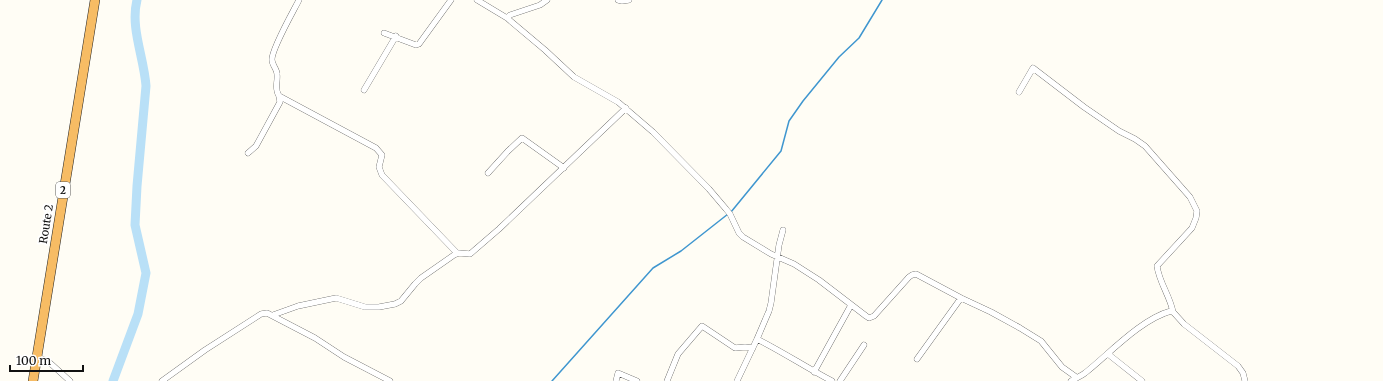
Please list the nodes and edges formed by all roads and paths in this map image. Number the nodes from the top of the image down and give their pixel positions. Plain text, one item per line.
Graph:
1 (95, 0) edge
2 (300, 0) edge
3 (451, 0) edge
4 (477, 0) edge
5 (546, 0) edge
6 (618, 0) edge
7 (630, 0) edge
8 (507, 18) junction
9 (384, 33) dead end
10 (396, 36) junction
11 (364, 90) dead end
12 (1018, 92) dead end
13 (279, 96) junction
14 (626, 108) junction
15 (248, 152) dead end
16 (564, 168) junction
17 (488, 173) dead end
18 (783, 230) dead end
19 (457, 253) junction
20 (778, 256) junction
21 (961, 298) junction
22 (851, 305) junction
23 (1173, 312) junction
24 (273, 315) junction
25 (757, 339) junction
26 (864, 345) dead end
27 (753, 348) junction
28 (1108, 354) junction
29 (36, 356) junction
30 (917, 359) dead end
31 (814, 372) junction
32 (1074, 380) edge
33 (33, 381) edge
34 (70, 381) edge
35 (162, 381) edge
36 (390, 381) edge
37 (616, 381) edge
38 (637, 381) edge
39 (667, 381) edge
40 (737, 381) edge
41 (832, 381) edge
42 (840, 381) edge
43 (1142, 381) edge
44 (1245, 381) edge

1 - 29 highway, Route 2 / 2
2 - 13 street
3 - 10 street
4 - 8 street
5 - 8 street
6 - 7 street
8 - 14 street
9 - 10 street
10 - 11 street
12 - 23 street
13 - 15 street
13 - 19 street
14 - 16 street
14 - 20 street
16 - 17 street
16 - 19 street
18 - 20 street
19 - 24 street
20 - 22 street
20 - 25 street
21 - 22 street
21 - 30 street
21 - 32 street
22 - 31 street
23 - 28 street
23 - 44 street
24 - 35 street
24 - 36 street
25 - 27 street
25 - 31 street
26 - 42 street
27 - 39 street
27 - 40 street
28 - 32 street
28 - 43 street
29 - 33 highway, Route 2 / 2
29 - 34 street
31 - 41 street
37 - 38 street

